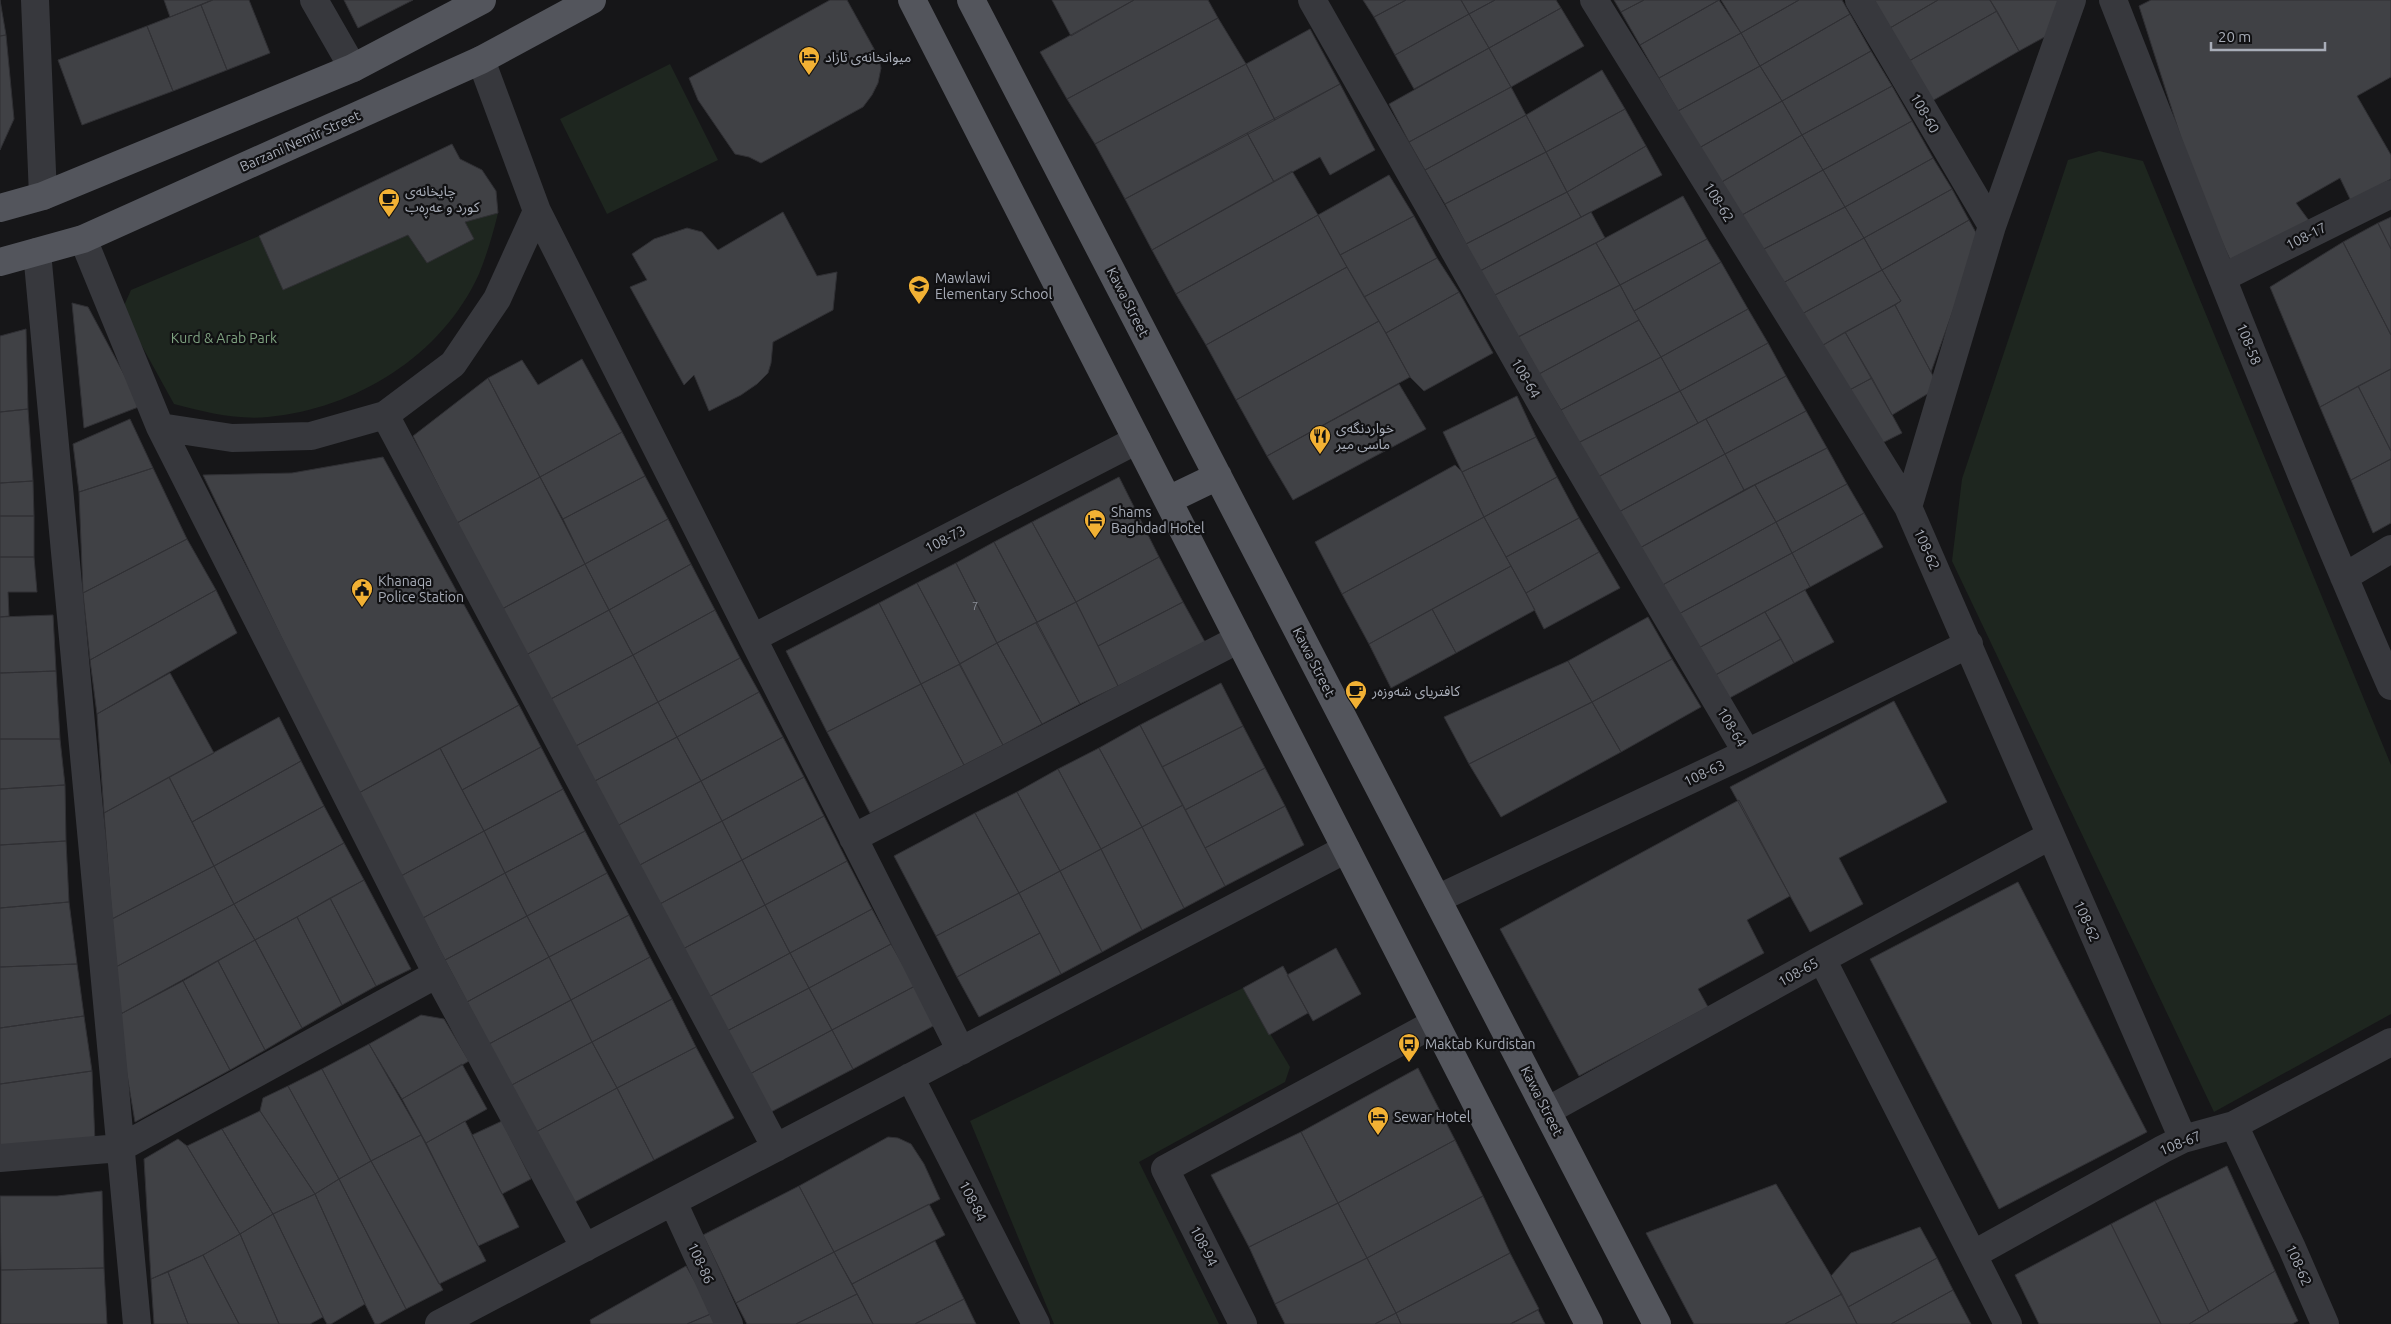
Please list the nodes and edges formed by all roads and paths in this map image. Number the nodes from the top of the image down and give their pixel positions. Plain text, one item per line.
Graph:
1 (35, 0) edge
2 (314, 0) edge
3 (482, 0) edge
4 (592, 0) edge
5 (912, 0) edge
6 (971, 0) edge
7 (1312, 0) edge
8 (1594, 0) edge
9 (1859, 0) edge
10 (2072, 0) edge
11 (2112, 0) edge
12 (481, 60) junction
13 (353, 68) junction
14 (2391, 194) edge
15 (43, 196) junction
16 (0, 208) edge
17 (537, 211) junction
18 (1992, 226) junction
19 (82, 239) junction
20 (37, 252) junction
21 (0, 262) edge
22 (2222, 278) junction
23 (385, 414) junction
24 (160, 427) junction
25 (1137, 440) junction
26 (1218, 476) junction
27 (1168, 500) junction
28 (1908, 508) junction
29 (2391, 549) edge
30 (2344, 577) junction
31 (753, 638) junction
32 (1239, 639) junction
33 (1969, 644) junction
34 (2391, 686) edge
35 (1747, 753) junction
36 (2050, 836) junction
37 (853, 838) junction
38 (1346, 849) junction
39 (1437, 899) junction
40 (1822, 959) junction
41 (437, 974) junction
42 (1436, 1023) junction
43 (2391, 1042) edge
44 (960, 1051) junction
45 (910, 1077) junction
46 (1547, 1111) junction
47 (2234, 1125) junction
48 (2183, 1139) junction
49 (120, 1148) junction
50 (776, 1148) junction
51 (0, 1158) edge
52 (673, 1202) junction
53 (585, 1248) junction
54 (1974, 1254) junction
55 (137, 1324) edge
56 (439, 1324) edge
57 (729, 1324) edge
58 (1036, 1324) edge
59 (1243, 1324) edge
60 (1589, 1324) edge
61 (1658, 1324) edge
62 (2008, 1324) edge
63 (2325, 1324) edge

1 - 15 street
2 - 13 street
3 - 13 main road
4 - 12 main road, Barzani Nemir Street
5 - 25 main road
6 - 26 main road, Kawa Street
7 - 35 street, 108-64
8 - 28 street, 108-62
9 - 18 street, 108-60
10 - 18 street
11 - 22 street, 108-58
12 - 17 street
12 - 19 main road, Barzani Nemir Street
13 - 15 main road
14 - 22 street, 108-17
15 - 16 main road
17 - 23 street
17 - 31 street
18 - 28 street
19 - 20 main road, Barzani Nemir Street
19 - 24 street
20 - 21 main road, Barzani Nemir Street
20 - 49 street
22 - 30 street, 108-58
23 - 24 street
23 - 50 street
24 - 41 street
25 - 27 main road
25 - 31 street, 108-73
26 - 27 main road
26 - 39 main road, Kawa Street
27 - 32 main road
28 - 33 street, 108-62
29 - 30 street
30 - 34 street, 108-58
31 - 37 street
32 - 37 street
32 - 38 main road
33 - 35 street, 108-63
33 - 36 street, 108-62
35 - 39 street, 108-63
36 - 40 street, 108-65
36 - 48 street, 108-62
37 - 44 street
38 - 42 main road
38 - 44 street
39 - 46 main road, Kawa Street
40 - 46 street, 108-65
40 - 54 street
41 - 49 street
41 - 53 street
42 - 59 street, 108-94
42 - 60 main road
43 - 47 street, 108-67
44 - 45 street
45 - 50 street
45 - 58 street, 108-84
46 - 61 main road, Kawa Street
47 - 48 street, 108-67
47 - 63 street, 108-62
48 - 54 street, 108-67
49 - 51 street
49 - 55 street
50 - 52 street
52 - 53 street
52 - 57 street, 108-86
53 - 56 street
54 - 62 street

